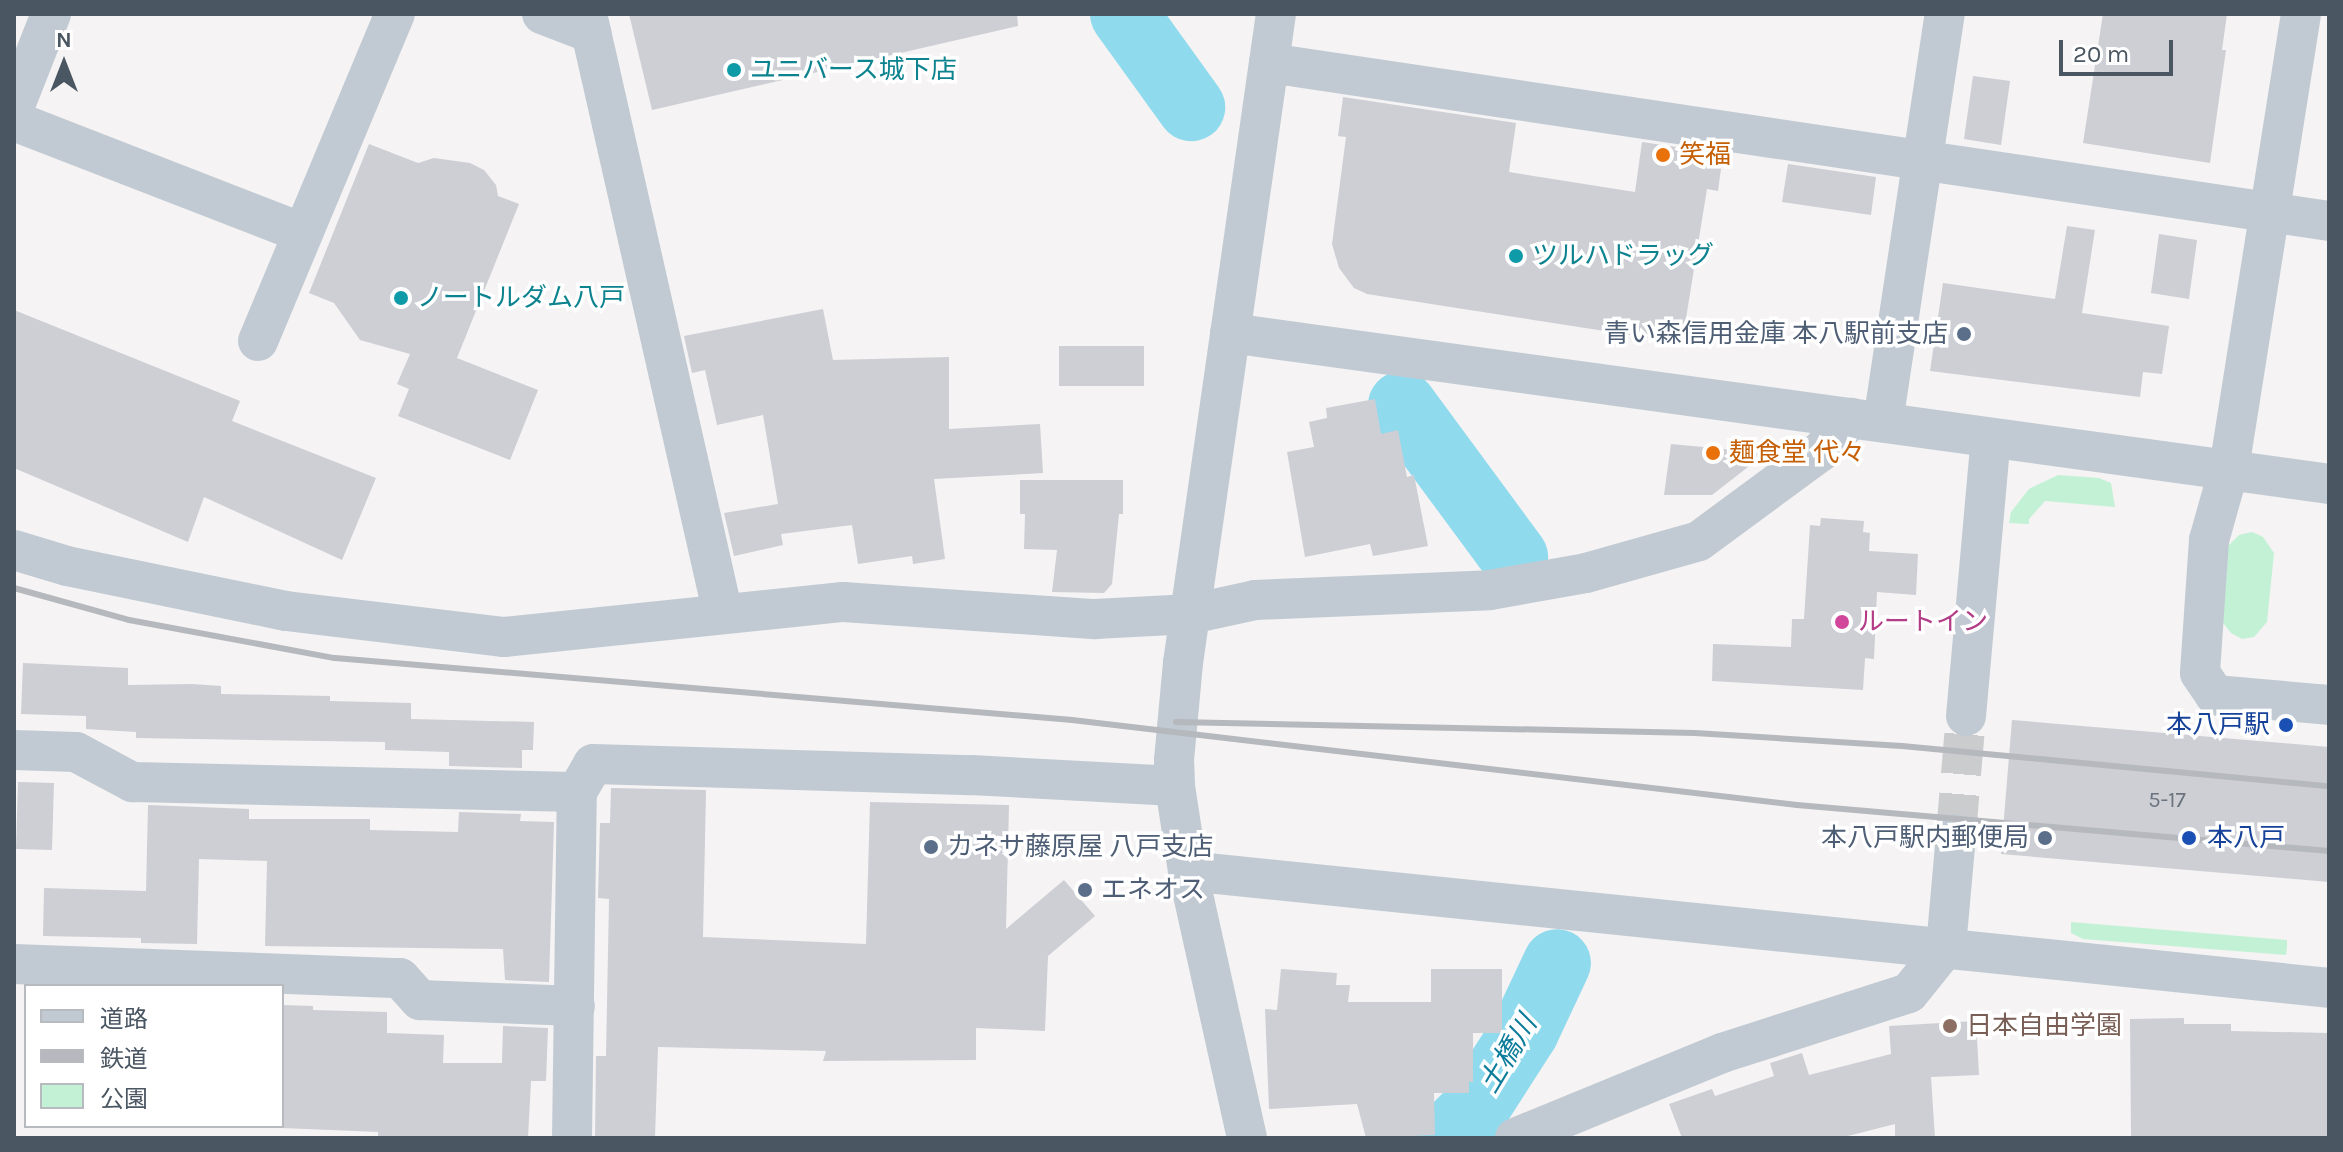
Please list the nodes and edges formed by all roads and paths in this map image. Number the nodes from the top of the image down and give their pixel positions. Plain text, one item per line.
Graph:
1 (395, 14) edge
2 (542, 14) edge
3 (1276, 14) edge
4 (1945, 14) edge
5 (2301, 14) edge
6 (43, 16) edge
7 (589, 23) edge
8 (1269, 63) junction
9 (14, 108) edge
10 (14, 121) edge
11 (1921, 160) junction
12 (2270, 212) junction
13 (2329, 221) edge
14 (303, 233) junction
15 (1230, 333) junction
16 (258, 341) dead end
17 (1867, 420) junction
18 (1991, 438) junction
19 (2229, 469) junction
20 (2329, 484) edge
21 (14, 550) edge
22 (723, 614) junction
23 (1191, 614) junction
24 (2329, 705) edge
25 (1966, 716) tunnel mouth
26 (14, 750) edge
27 (1175, 786) junction
28 (577, 792) junction
29 (1956, 834) tunnel mouth
30 (1188, 871) junction
31 (1946, 947) junction
32 (14, 964) edge
33 (2329, 988) edge
34 (575, 1006) junction
35 (572, 1138) edge
36 (1247, 1138) edge
37 (1515, 1138) edge

1 - 14 street
2 - 7 street
3 - 8 street
4 - 11 street
5 - 12 street
6 - 9 street
7 - 22 street
8 - 11 street
8 - 15 street
10 - 14 street
11 - 12 street
11 - 17 street
12 - 13 street
12 - 19 street
14 - 16 street
15 - 17 street
15 - 23 street
17 - 18 street
17 - 23 street
18 - 19 street
18 - 25 street
19 - 20 street
19 - 24 street
21 - 22 street
22 - 23 street
23 - 27 street
26 - 28 street
27 - 28 street
27 - 30 street
28 - 34 street
29 - 31 street
30 - 31 street
30 - 36 street
31 - 33 street
31 - 37 street
32 - 34 street
34 - 35 street

